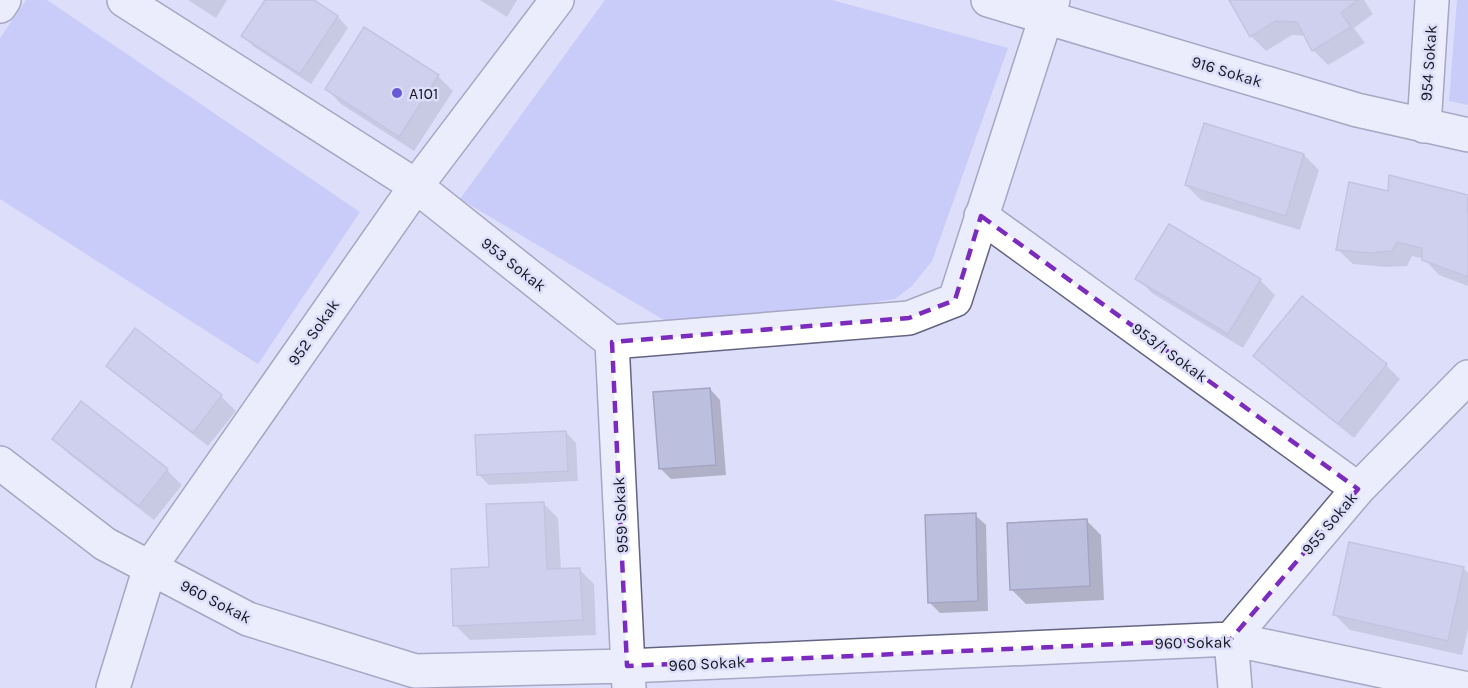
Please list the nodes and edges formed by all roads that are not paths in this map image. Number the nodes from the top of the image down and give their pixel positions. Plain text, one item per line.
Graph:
1 (4, 0) edge
2 (124, 0) edge
3 (557, 0) edge
4 (988, 0) edge
5 (1432, 0) edge
6 (0, 6) edge
7 (1049, 9) edge
8 (1424, 126) junction
9 (1468, 135) edge
10 (416, 186) junction
11 (981, 216) junction
12 (612, 342) junction
13 (1468, 377) edge
14 (0, 463) edge
15 (1358, 489) junction
16 (150, 567) junction
17 (1231, 639) junction
18 (628, 677) edge
19 (113, 688) edge
20 (1235, 688) edge
21 (1463, 688) edge

1 - 6 street
2 - 10 street, 953 Sokak
3 - 10 street, 952 Sokak
4 - 7 street, 916 Sokak
5 - 8 street, 954 Sokak
7 - 8 street, 916 Sokak
7 - 11 street
8 - 9 street, 916 Sokak
10 - 12 street, 953 Sokak
10 - 16 street, 952 Sokak
11 - 12 street
11 - 15 street, 953/1 Sokak
12 - 18 street, 959 Sokak
13 - 15 street, 955 Sokak
14 - 16 street, 960 Sokak
15 - 17 street, 955 Sokak
16 - 18 street, 960 Sokak
16 - 19 street, 952 Sokak
17 - 18 street, 960 Sokak
17 - 20 street
17 - 21 street, 960 Sokak

